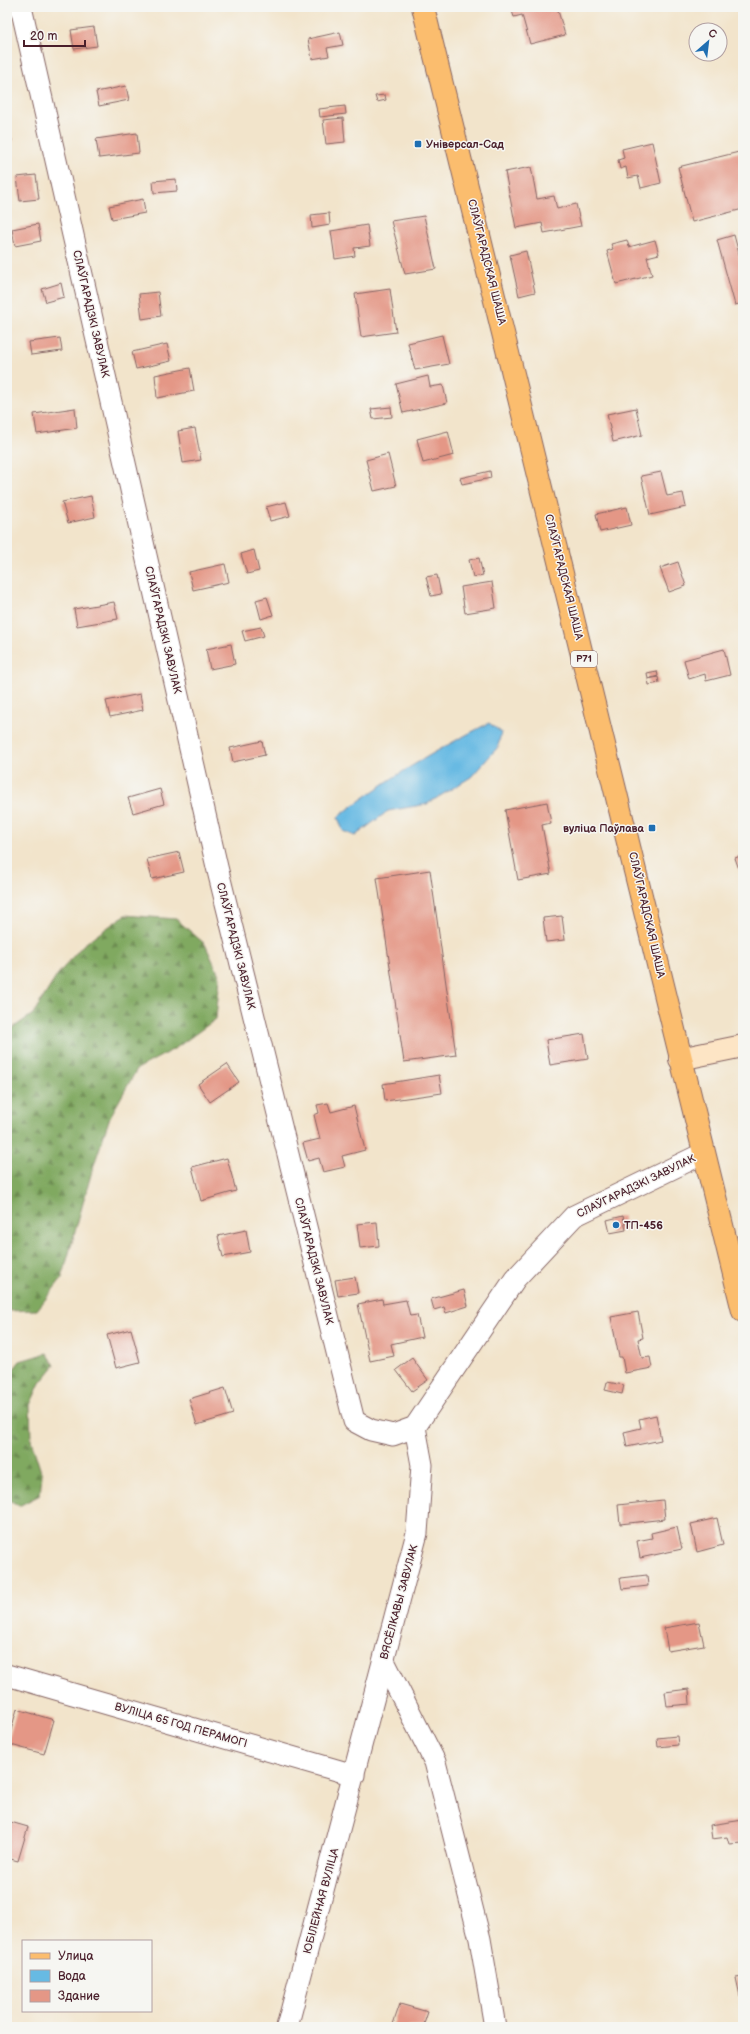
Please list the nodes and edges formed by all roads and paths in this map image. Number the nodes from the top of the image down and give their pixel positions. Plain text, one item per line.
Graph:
1 (21, 7) edge
2 (423, 7) edge
3 (743, 1046) edge
4 (680, 1059) junction
5 (704, 1153) junction
6 (743, 1311) edge
7 (415, 1427) junction
8 (384, 1661) junction
9 (7, 1675) edge
10 (354, 1774) junction
11 (287, 2027) edge
12 (495, 2027) edge

1 - 7 street, СЛАЎГАРАДЗКІ ЗАВУЛАК
2 - 4 main road, СЛАЎГАРАДСКАЯ ШАША / Р71
3 - 4 main road
4 - 5 main road, СЛАЎГАРАДСКАЯ ШАША / Р71
5 - 6 main road, СЛАЎГАРАДСКАЯ ШАША / Р71
5 - 7 street, СЛАЎГАРАДЗКІ ЗАВУЛАК
7 - 8 street, ВЯСЁЛКАВЫ ЗАВУЛАК
8 - 10 street, ВЯСЁЛКАВЫ ЗАВУЛАК
8 - 12 street
9 - 10 street, ВУЛІЦА 65 ГОД ПЕРАМОГІ
10 - 11 street, ЮБІЛЕЙНАЯ ВУЛІЦА

